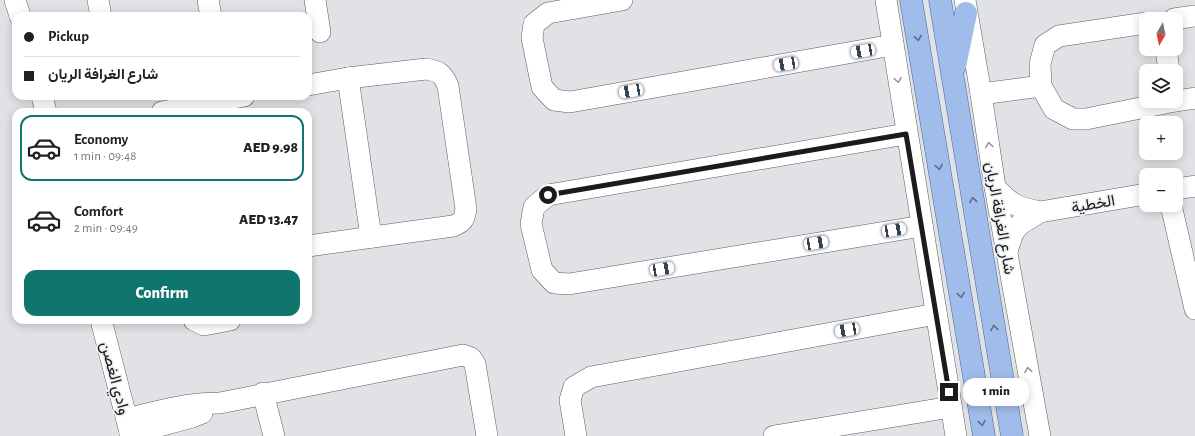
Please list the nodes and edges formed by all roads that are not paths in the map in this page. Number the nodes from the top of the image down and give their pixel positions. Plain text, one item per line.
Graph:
1 (15, 0) edge
2 (98, 0) edge
3 (208, 0) edge
4 (315, 0) edge
5 (622, 0) edge
6 (886, 0) edge
7 (911, 0) edge
8 (940, 0) edge
9 (966, 7) edge
10 (19, 12) edge
11 (100, 12) edge
12 (210, 12) edge
13 (1195, 16) edge
14 (1183, 18) edge
15 (1139, 24) edge
16 (320, 32) dead end
17 (893, 45) junction
18 (952, 77) junction
19 (348, 78) junction
20 (312, 84) edge
21 (1041, 86) junction
22 (981, 94) junction
23 (1195, 98) edge
24 (224, 100) edge
25 (1183, 100) edge
26 (182, 108) edge
27 (1140, 108) edge
28 (906, 134) junction
29 (1195, 186) edge
30 (995, 187) junction
31 (1183, 188) edge
32 (1139, 195) edge
33 (1040, 212) junction
34 (1173, 212) edge
35 (922, 226) junction
36 (371, 237) junction
37 (312, 245) edge
38 (1007, 251) junction
39 (1195, 309) edge
40 (936, 314) junction
41 (102, 324) edge
42 (263, 393) junction
43 (951, 407) junction
44 (129, 430) edge
45 (274, 436) edge
46 (487, 436) edge
47 (576, 436) edge
48 (774, 436) edge
49 (956, 436) edge
50 (984, 436) edge
51 (1012, 436) edge
52 (1040, 436) edge

1 - 10 street
2 - 11 street
3 - 12 street
4 - 16 street
5 - 17 street
6 - 17 street
7 -> 50 main road
8 - 18 main road, شارع الغرافة الريان
9 - 18 main road
9 - 22 street, شارع الغرافة الريان
13 - 14 street
15 - 21 street
17 -> 28 street
51 -> 18 main road, شارع الغرافة الريان
19 - 20 street
19 - 36 street
19 - 36 street
21 - 22 street
21 - 27 street
30 -> 22 street, شارع الغرافة الريان
23 - 25 street
24 - 26 street
28 - 35 street
28 - 35 street
29 - 31 street
30 - 33 street, الخطية
30 - 38 street, شارع الغرافة الريان
32 - 33 street, الخطية
33 - 38 street, الخطية
34 - 39 street
35 - 40 street
36 - 37 street
52 -> 38 street, شارع الغرافة الريان
40 - 43 street
40 - 47 street
41 - 44 street, وادي الغصن
42 - 44 street
42 - 45 street
42 - 46 street
43 - 48 street
43 - 49 street

